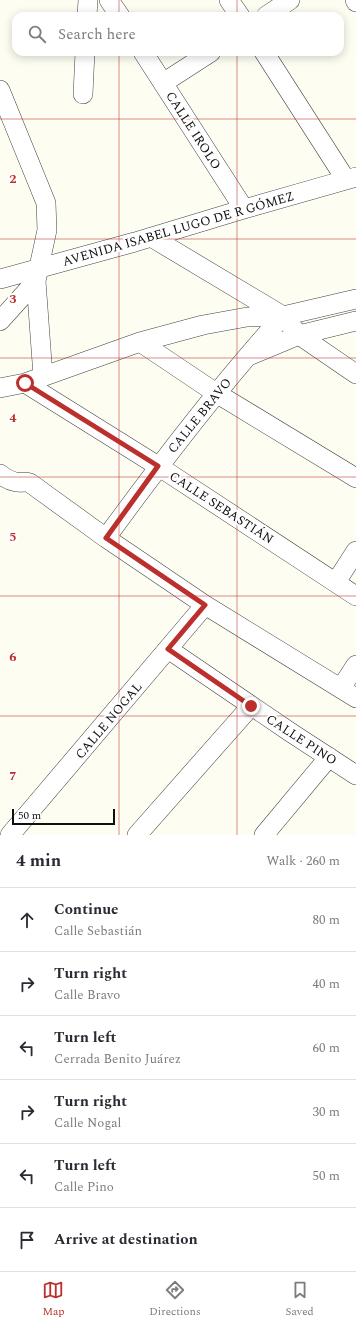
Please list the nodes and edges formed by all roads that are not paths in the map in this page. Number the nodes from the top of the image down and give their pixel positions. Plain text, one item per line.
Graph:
1 (88, 0) edge
2 (109, 0) edge
3 (229, 0) edge
4 (290, 0) edge
5 (87, 12) edge
6 (117, 12) edge
7 (237, 12) edge
8 (272, 12) edge
9 (85, 56) edge
10 (146, 56) edge
11 (205, 56) edge
12 (267, 56) edge
13 (164, 82) junction
14 (0, 90) edge
15 (83, 94) dead end
16 (351, 179) edge
17 (244, 209) junction
18 (151, 237) junction
19 (38, 274) junction
20 (0, 279) edge
21 (356, 299) edge
22 (283, 316) junction
23 (356, 321) edge
24 (0, 322) edge
25 (299, 335) junction
26 (140, 342) junction
27 (246, 357) junction
28 (356, 374) edge
29 (43, 376) junction
30 (25, 383) junction
31 (0, 388) edge
32 (216, 393) junction
33 (158, 466) junction
34 (0, 474) edge
35 (356, 478) edge
36 (106, 538) junction
37 (356, 551) edge
38 (336, 582) junction
39 (356, 596) edge
40 (205, 605) junction
41 (168, 649) junction
42 (356, 665) edge
43 (348, 693) edge
44 (251, 706) junction
45 (329, 757) junction
46 (356, 775) edge
47 (10, 835) edge
48 (137, 835) edge
49 (264, 835) edge

1 - 5 street
2 - 6 street
3 - 7 street
4 - 8 street
9 - 15 street
10 - 13 street, CALLE IROLO
11 - 13 street
12 - 16 street
13 - 17 street, CALLE IROLO
14 - 19 street
16 - 17 street, AVENIDA ISABEL LUGO DE R GÓMEZ
17 - 18 street, AVENIDA ISABEL LUGO DE R GÓMEZ
18 - 19 street, AVENIDA ISABEL LUGO DE R GÓMEZ
18 - 22 street
19 - 20 street, AVENIDA ISABEL LUGO DE R GÓMEZ
19 - 24 street
19 - 29 street
21 - 22 street
22 - 25 street
22 - 26 street
22 - 27 street, CALLE BRAVO
23 - 25 street
25 - 27 street
25 - 28 street
26 - 29 street
26 - 32 street
27 - 32 street, CALLE BRAVO
29 - 30 street
30 - 31 street
30 - 33 street, CALLE SEBASTIÁN
32 - 33 street, CALLE BRAVO
32 - 35 street
33 - 36 street, CALLE BRAVO
33 - 38 street, CALLE SEBASTIÁN
34 - 36 street
36 - 40 street
37 - 38 street
38 - 39 street, CALLE SEBASTIÁN
40 - 41 street, CALLE NOGAL
40 - 43 street
41 - 44 street, CALLE PINO
41 - 47 street, CALLE NOGAL
42 - 43 street
44 - 45 street, CALLE PINO
44 - 48 street
45 - 46 street, CALLE PINO
45 - 49 street

